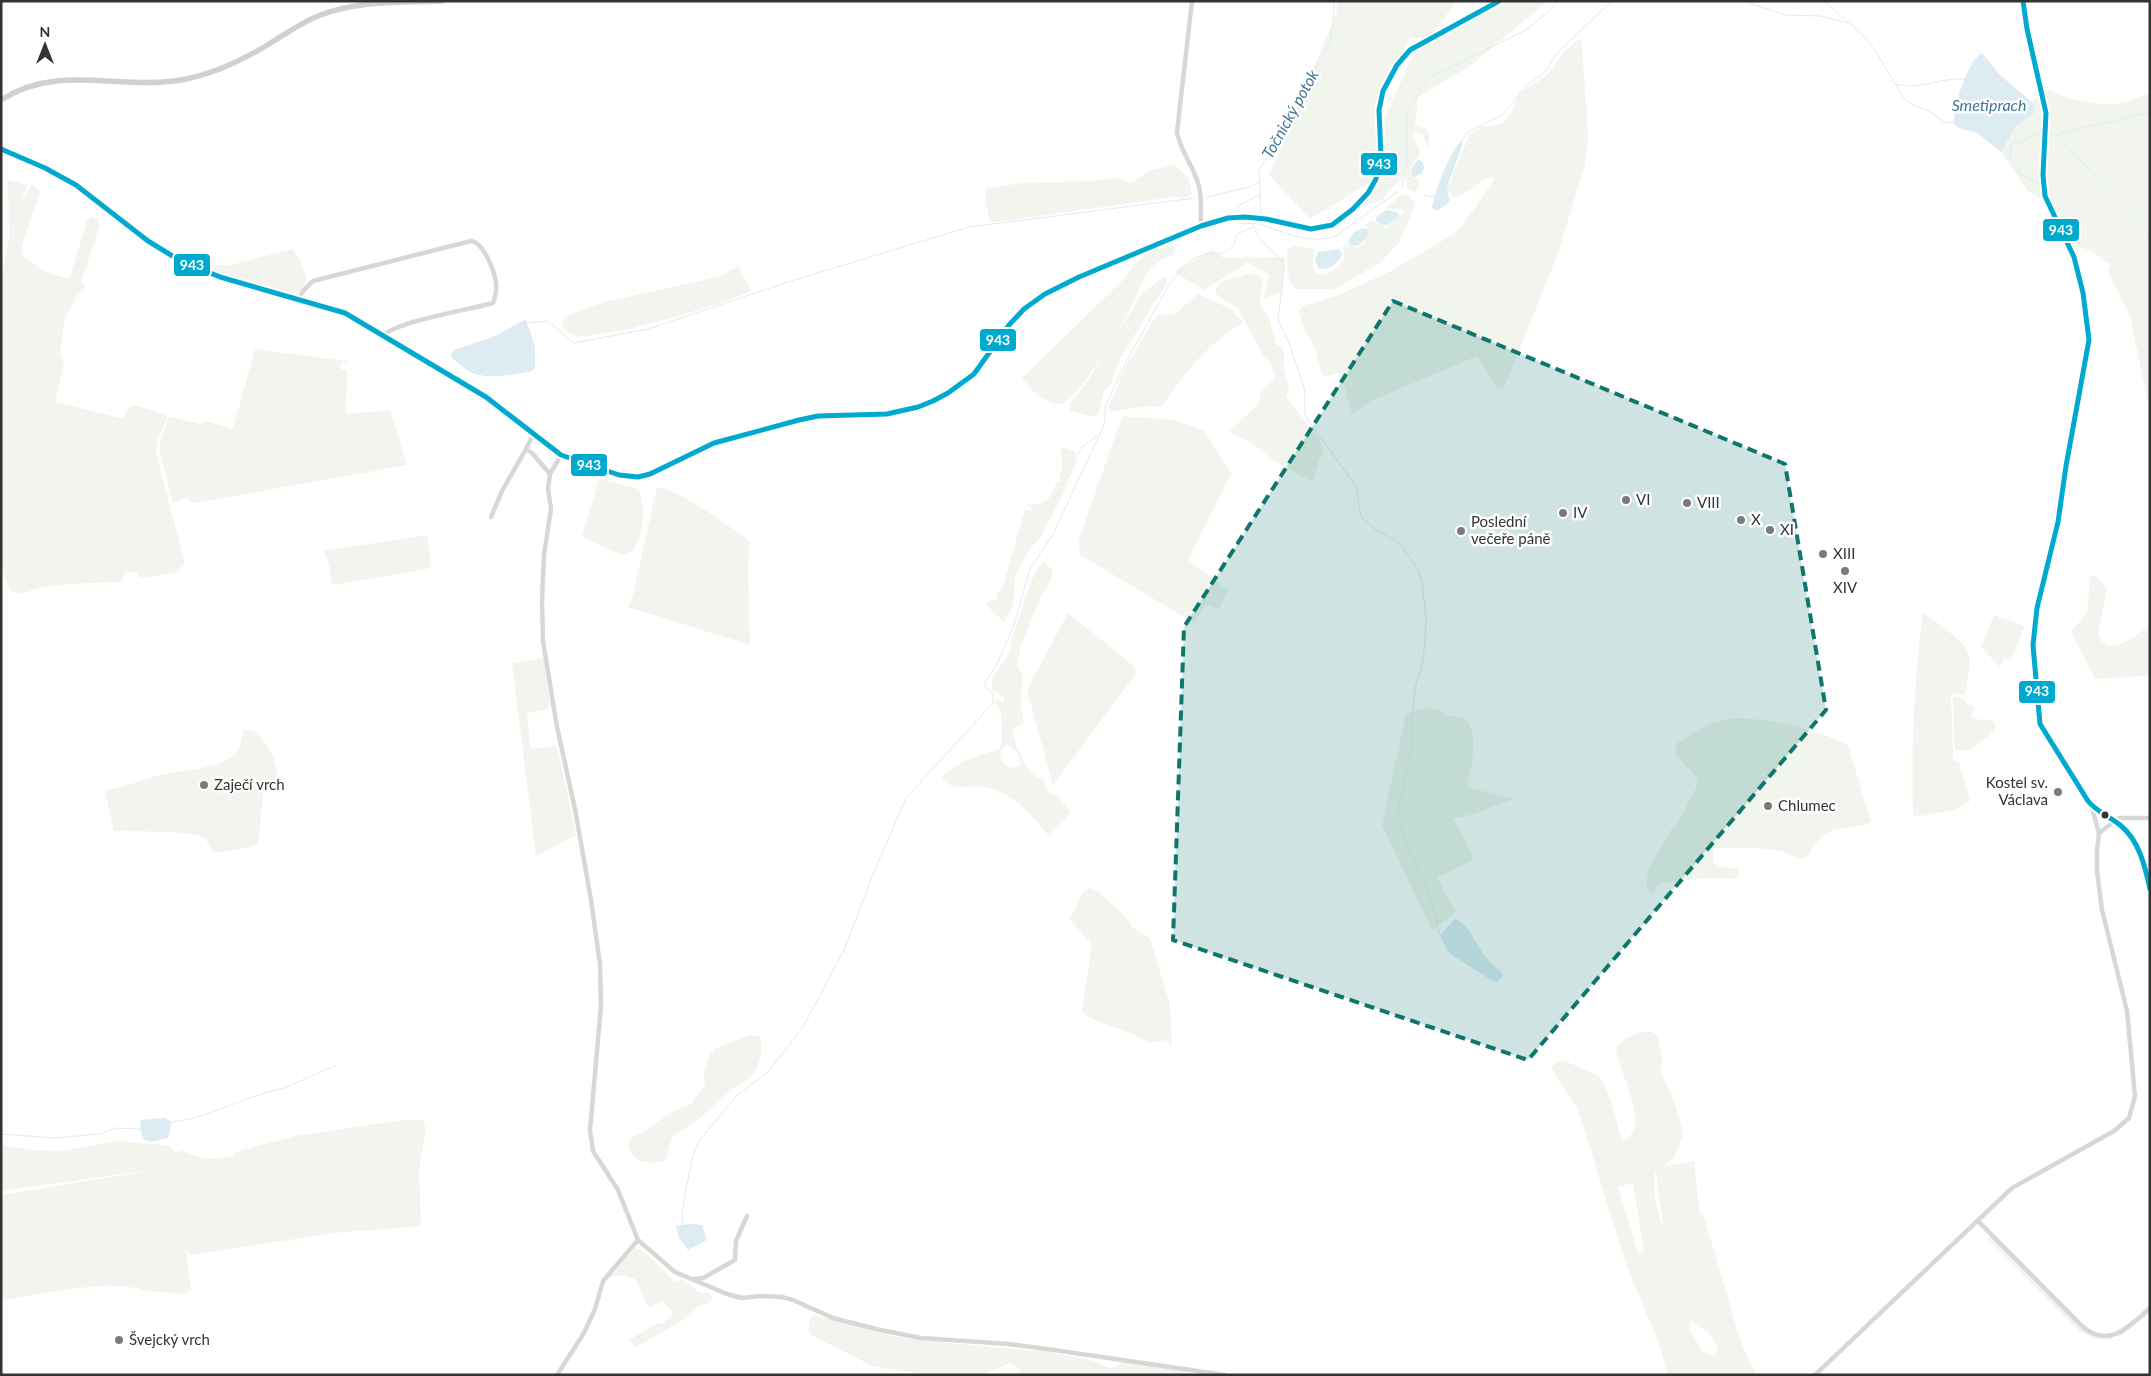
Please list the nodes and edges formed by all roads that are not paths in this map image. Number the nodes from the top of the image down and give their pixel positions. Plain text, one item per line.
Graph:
1 (442, 1) edge
2 (1192, 1) edge
3 (1499, 1) edge
4 (2023, 1) edge
5 (1, 100) edge
6 (1, 149) edge
7 (1201, 226) junction
8 (297, 300) junction
9 (384, 335) junction
10 (534, 435) junction
11 (526, 449) junction
12 (561, 455) junction
13 (550, 474) junction
14 (491, 517) dead end
15 (2091, 805) junction
16 (2150, 818) edge
17 (2114, 821) junction
18 (2099, 833) junction
19 (2150, 890) edge
20 (747, 1216) dead end
21 (1978, 1221) junction
22 (638, 1240) junction
23 (693, 1279) junction
24 (2150, 1308) edge
25 (557, 1375) edge
26 (1225, 1375) edge
27 (1816, 1375) edge

1 - 5 main road
2 - 7 street
3 - 7 street
4 - 15 street
6 - 8 street
7 - 12 street
8 - 9 street
8 - 9 street
9 - 10 street
10 - 11 street
10 - 12 street
11 - 13 street
11 - 14 street
12 - 13 street
13 - 22 street
15 - 17 street
15 - 18 street
16 - 17 street
17 - 18 street
17 - 19 street
18 - 21 street
20 - 23 street
21 - 24 street
21 - 27 street
22 - 23 street
22 - 25 street
23 - 26 street

